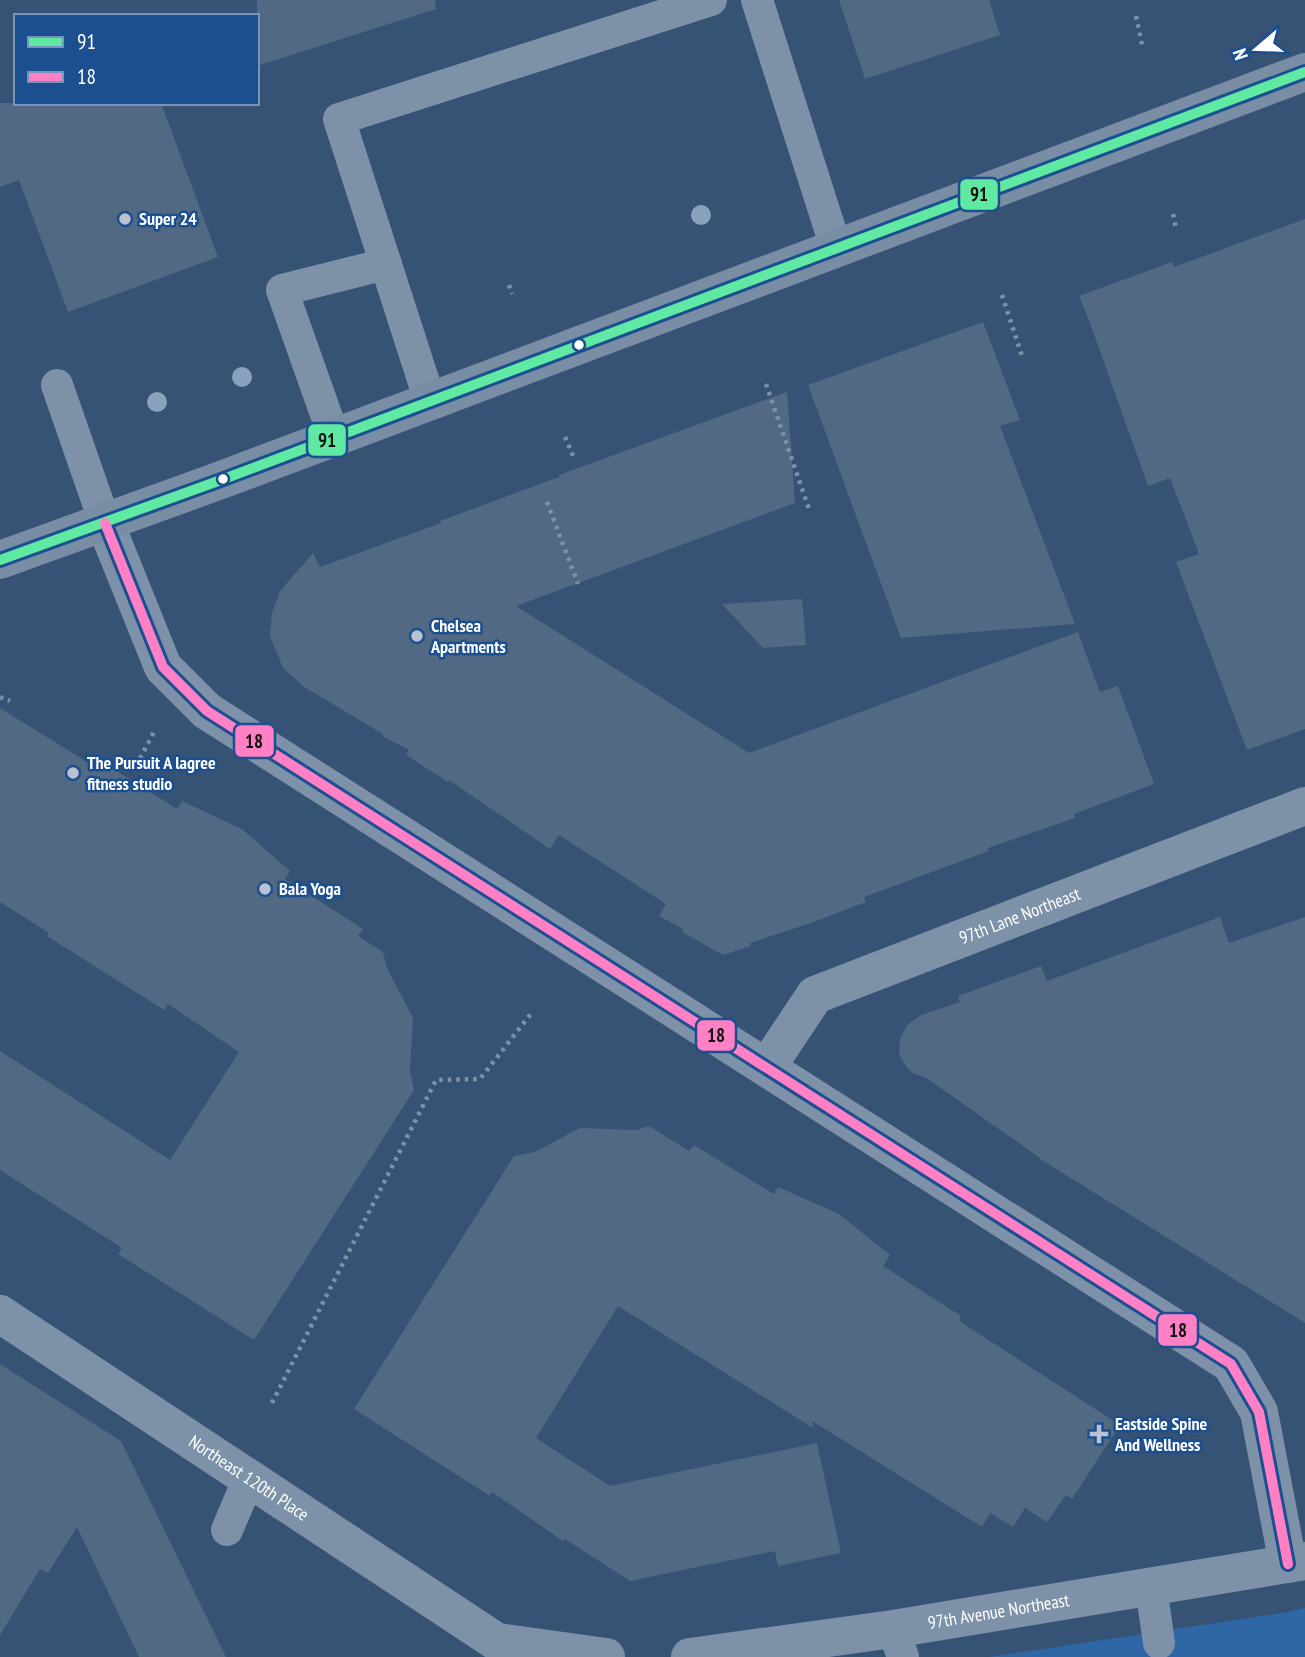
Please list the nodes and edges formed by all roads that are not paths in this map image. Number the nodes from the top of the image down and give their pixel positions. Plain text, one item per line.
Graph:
1 (712, 0) edge
2 (757, 0) edge
3 (1305, 72) edge
4 (836, 248) junction
5 (386, 264) junction
6 (57, 385) dead end
7 (430, 401) junction
8 (334, 437) junction
9 (106, 523) junction
10 (0, 560) edge
11 (1305, 806) edge
12 (766, 1068) junction
13 (0, 1314) edge
14 (249, 1478) junction
15 (227, 1530) dead end
16 (1296, 1562) edge
17 (1151, 1587) junction
18 (898, 1643) edge
19 (1159, 1643) dead end
20 (492, 1649) edge
21 (606, 1657) edge
22 (690, 1657) edge

1 - 5 lane
2 - 4 lane
3 - 4 main road
4 - 7 main road
5 - 7 lane
5 - 8 lane
6 - 9 lane
7 - 8 main road
8 - 9 main road
9 - 10 main road
9 - 12 street
11 - 12 street, 97th Lane Northeast
12 - 16 street
13 - 14 street, Northeast 120th Place
14 - 15 lane
14 - 20 street, Northeast 120th Place
16 - 17 street, 97th Avenue Northeast
17 - 18 street, 97th Avenue Northeast
17 - 19 lane
18 - 22 street, 97th Avenue Northeast
20 - 21 street

